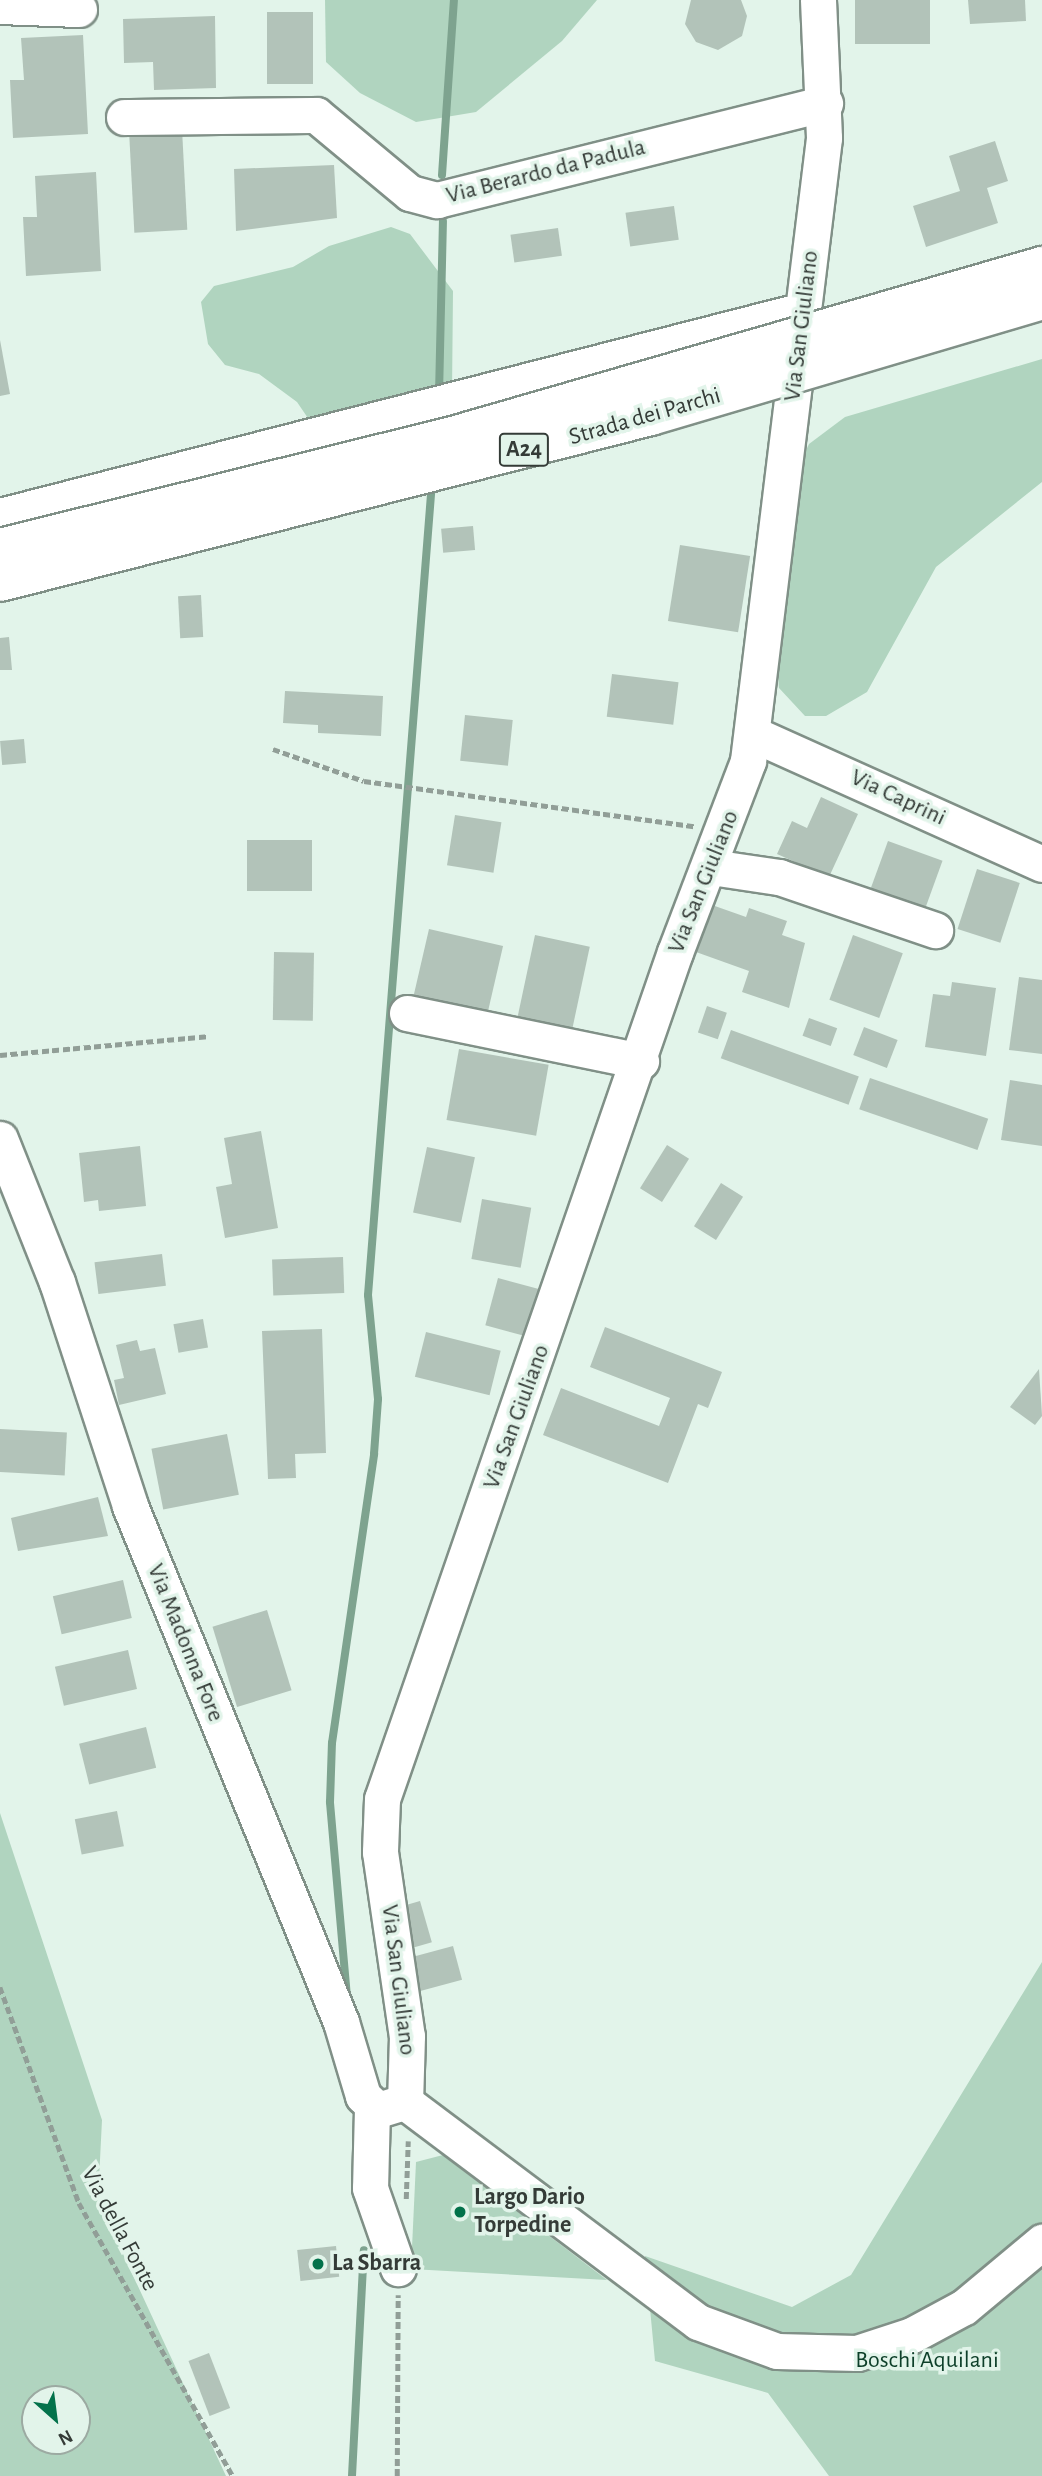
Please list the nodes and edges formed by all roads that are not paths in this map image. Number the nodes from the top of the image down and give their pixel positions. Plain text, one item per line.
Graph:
1 (818, 0) edge
2 (0, 6) edge
3 (79, 9) dead end
4 (825, 103) junction
5 (124, 117) dead end
6 (1042, 266) edge
7 (1042, 300) edge
8 (803, 310) junction
9 (0, 516) edge
10 (0, 548) edge
11 (0, 582) edge
12 (753, 734) junction
13 (1042, 864) edge
14 (710, 867) junction
15 (935, 930) dead end
16 (407, 1013) dead end
17 (641, 1061) junction
18 (0, 1139) edge
19 (405, 2102) junction
20 (372, 2108) junction
21 (1042, 2242) edge
22 (397, 2260) road end

1 - 4 street, Via San Giuliano
2 - 3 street
4 - 5 street, Via Berardo da Padula
4 - 8 street, Via San Giuliano
6 - 10 highway, Strada dei Parchi / A24, bridge
7 - 11 highway, Strada dei Parchi / A24, bridge
8 - 9 street
8 - 12 street, Via San Giuliano
12 - 13 street, Via Caprini
12 - 14 street, Via San Giuliano
14 - 15 street
14 - 17 street, Via San Giuliano
16 - 17 street
17 - 19 street, Via San Giuliano
18 - 20 street, Via Madonna Fore
19 - 20 street
19 - 21 street
20 - 22 street

